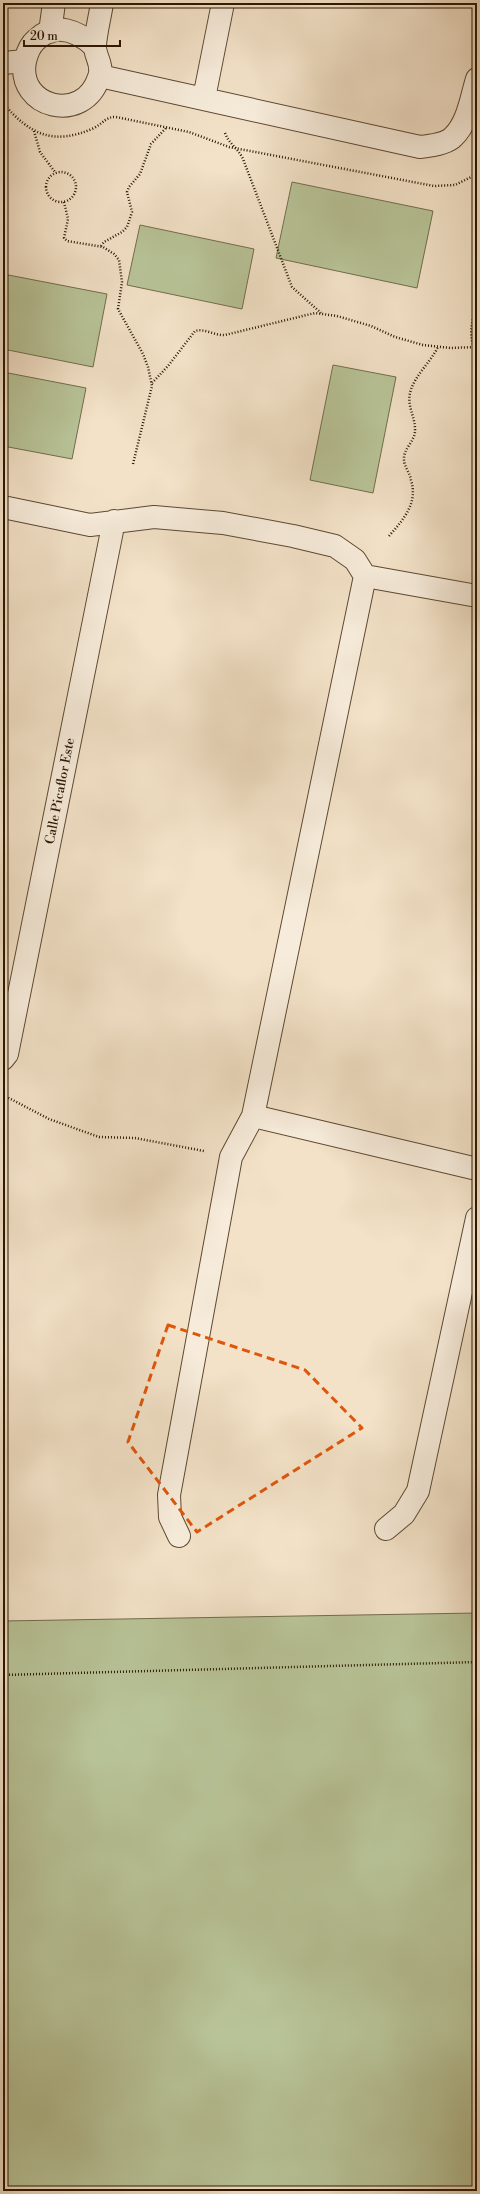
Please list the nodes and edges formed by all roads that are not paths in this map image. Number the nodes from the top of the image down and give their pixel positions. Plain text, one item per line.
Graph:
1 (54, 3) edge
2 (102, 3) edge
3 (223, 3) edge
4 (50, 32) junction
5 (95, 47) junction
6 (25, 61) junction
7 (3, 64) edge
8 (100, 76) junction
9 (477, 79) edge
10 (204, 98) junction
11 (3, 507) edge
12 (114, 521) junction
13 (365, 576) junction
14 (477, 596) edge
15 (3, 1059) edge
16 (253, 1116) junction
17 (477, 1169) edge
18 (477, 1218) edge
19 (386, 1529) dead end
20 (179, 1536) dead end

1 - 4 street
2 - 5 street
3 - 10 street
4 - 5 street
4 - 6 street
5 - 8 street
6 - 7 street
6 - 8 street
8 - 10 street
9 - 10 street
11 - 12 street
12 - 13 street
12 - 15 street, Calle Picaflor Este
13 - 14 street
13 - 16 street
16 - 17 street
16 - 20 street
18 - 19 street

